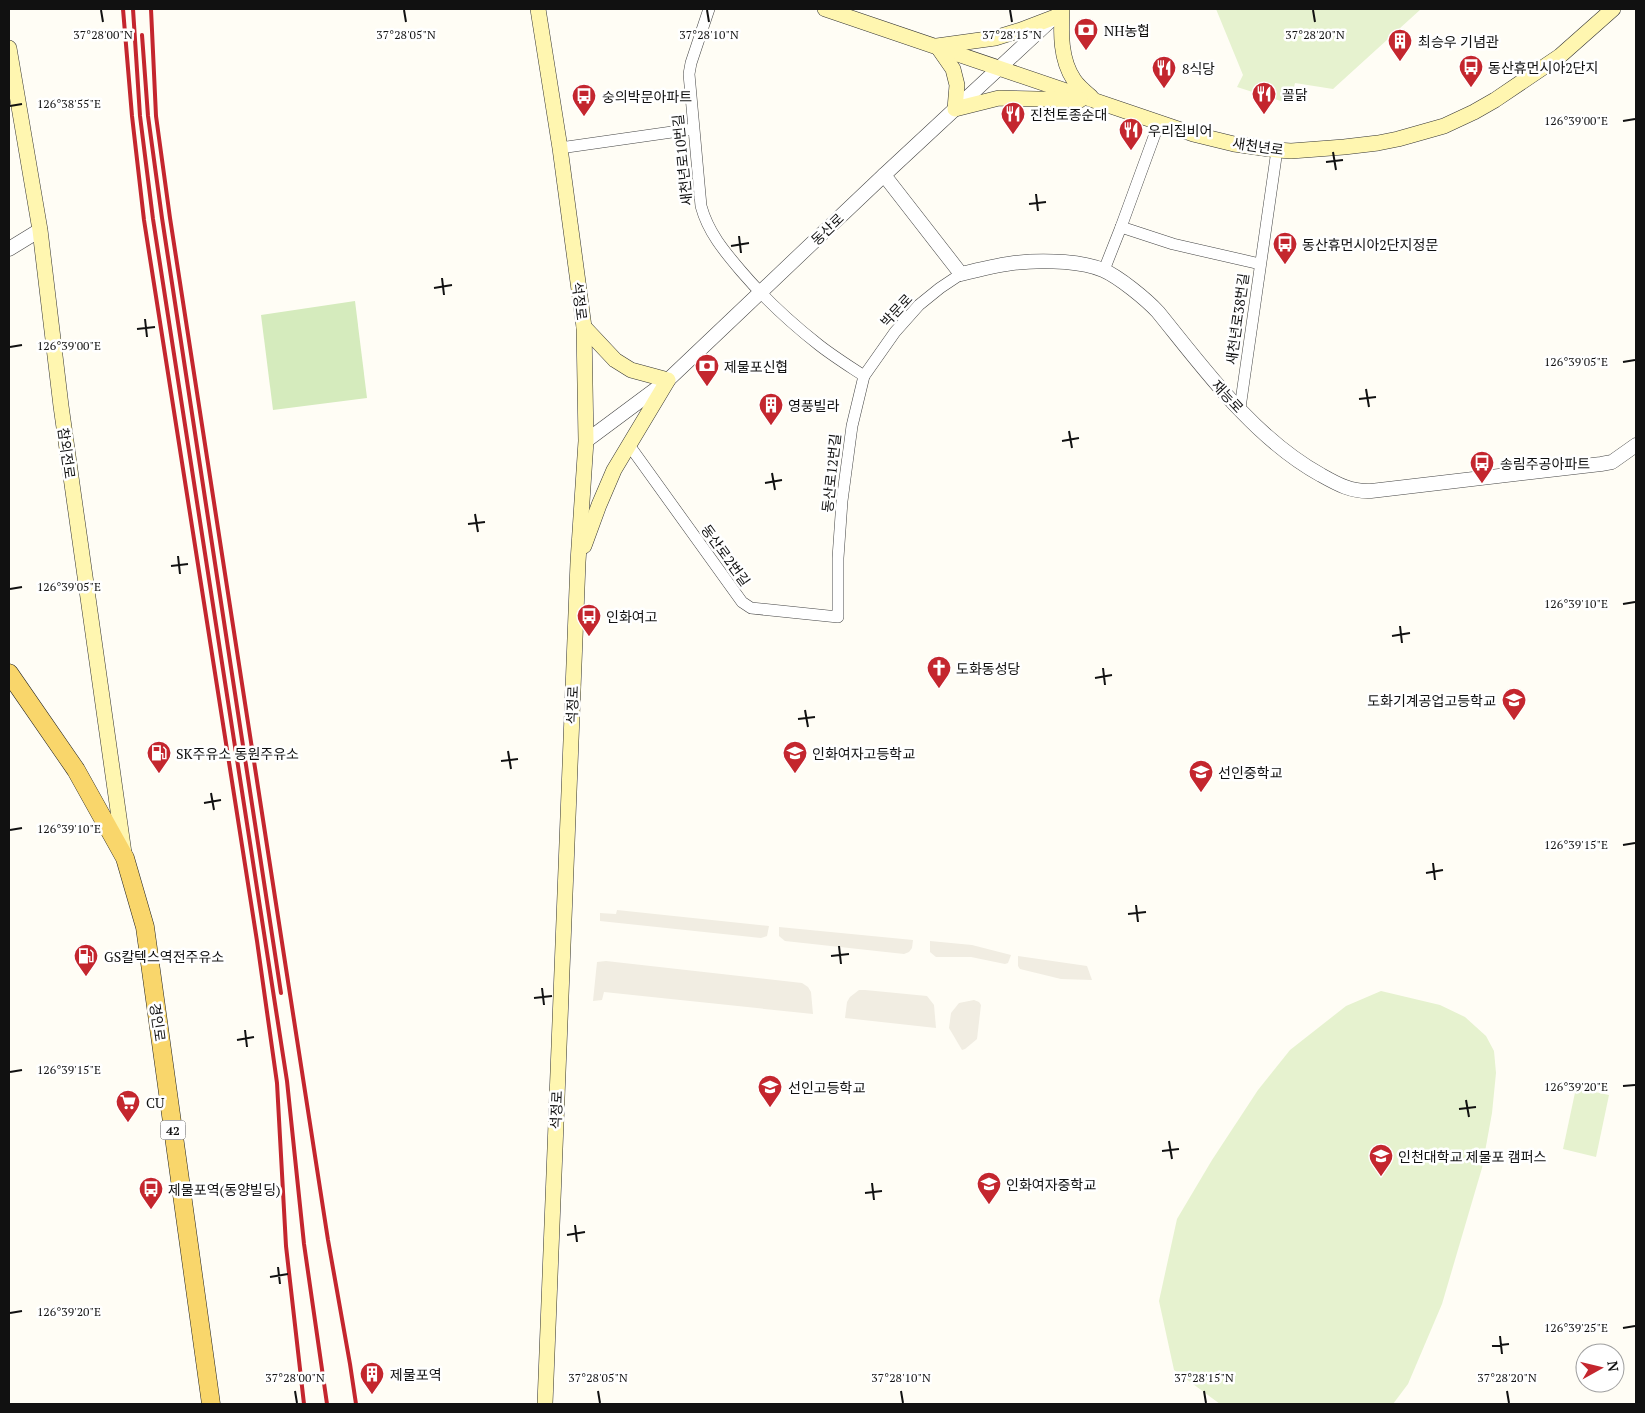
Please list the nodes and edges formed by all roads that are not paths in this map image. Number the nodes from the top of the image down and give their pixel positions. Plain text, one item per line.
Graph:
1 (709, 9) edge
2 (825, 9) edge
3 (1613, 9) edge
4 (1060, 12) edge
5 (541, 13) edge
6 (937, 46) junction
7 (9, 48) edge
8 (1000, 67) junction
9 (1094, 100) junction
10 (956, 109) junction
11 (1159, 123) junction
12 (693, 129) junction
13 (560, 148) junction
14 (1277, 150) junction
15 (884, 175) junction
16 (1121, 227) junction
17 (40, 230) junction
18 (9, 249) edge
19 (1260, 264) junction
20 (1104, 270) junction
21 (962, 274) junction
22 (760, 293) junction
23 (584, 327) junction
24 (864, 376) junction
25 (668, 380) junction
26 (1240, 408) junction
27 (586, 441) junction
28 (630, 445) junction
29 (1636, 445) edge
30 (578, 562) junction
31 (838, 617) joint
32 (9, 673) edge
33 (125, 858) junction
34 (211, 1404) edge
35 (545, 1404) edge

1 - 12 street, 새천년로10번길
2 - 6 main road, 새천년로
3 - 14 main road, 새천년로
4 - 6 main road
4 - 8 street, 동산로
4 - 9 main road
5 - 13 main road, 석정로
6 - 8 main road, 새천년로
6 - 10 main road
7 - 17 main road, 참외전로
8 - 9 main road, 새천년로
8 - 10 street, 동산로
9 - 10 main road
9 - 11 main road, 새천년로
10 - 15 street, 동산로
11 - 14 main road, 새천년로
11 - 16 street
12 - 13 street
12 - 22 street, 새천년로10번길
13 - 23 main road, 석정로
14 - 19 street, 새천년로38번길
15 - 21 street
15 - 22 street, 동산로
16 - 19 street, 새천년로38번길
16 - 20 street
17 - 18 street
17 - 33 main road, 참외전로
19 - 26 street, 새천년로38번길
20 - 21 street, 재능로
20 - 26 street, 재능로
21 - 24 street, 박문로
22 - 24 street
22 - 25 street, 동산로
23 - 25 main road
23 - 27 main road, 석정로
24 - 31 street, 동산로12번길
25 - 27 street, 동산로
25 - 28 main road
26 - 29 street, 재능로
27 - 30 main road, 석정로
28 - 30 main road
28 - 31 street, 동산로2번길
30 - 35 main road, 석정로
32 - 33 main road, 경인로 / 42
33 - 34 main road, 경인로 / 42

